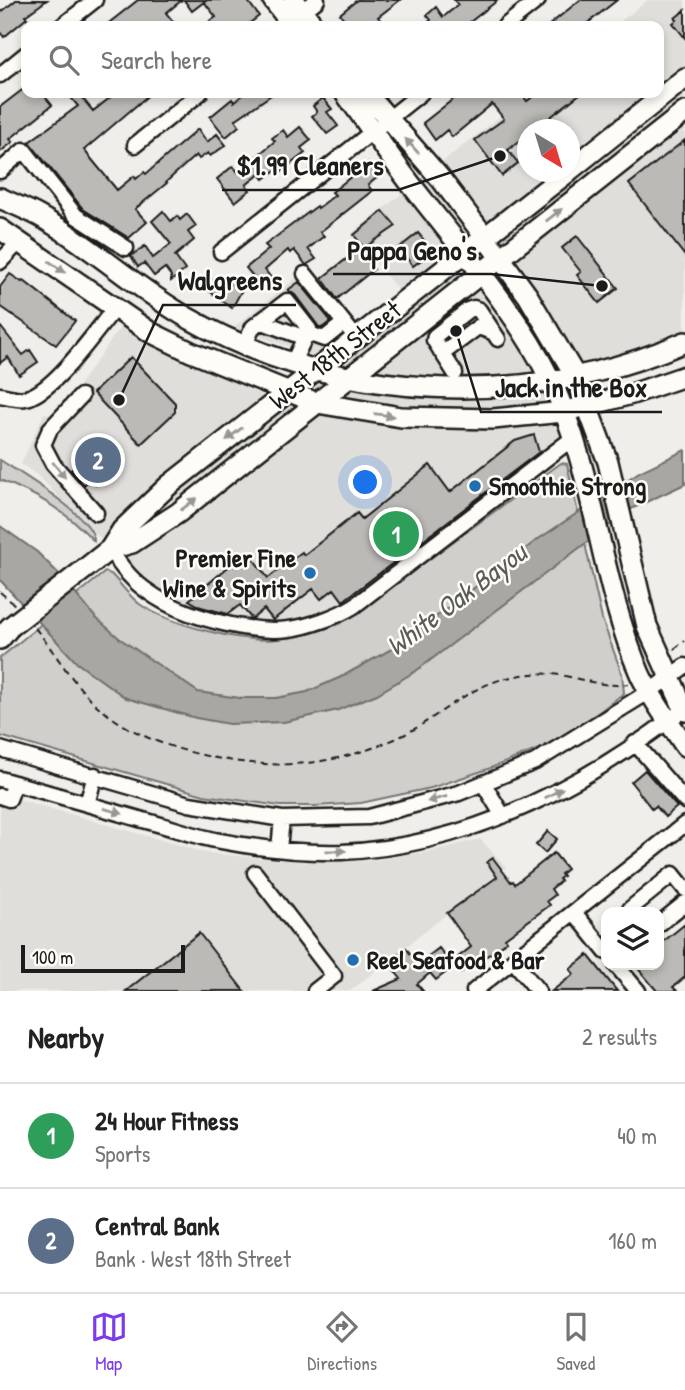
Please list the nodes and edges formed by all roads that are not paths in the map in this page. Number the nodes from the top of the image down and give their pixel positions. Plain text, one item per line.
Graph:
1 (95, 0) edge
2 (273, 0) edge
3 (538, 0) edge
4 (299, 16) edge
5 (68, 21) edge
6 (511, 21) edge
7 (21, 58) edge
8 (0, 75) edge
9 (685, 78) edge
10 (664, 94) edge
11 (194, 98) edge
12 (350, 98) edge
13 (368, 98) edge
14 (415, 98) edge
15 (659, 98) edge
16 (639, 114) junction
17 (683, 116) edge
18 (380, 125) junction
19 (655, 136) junction
20 (135, 145) dead end
21 (580, 162) edge
22 (0, 171) edge
23 (555, 182) edge
24 (0, 198) edge
25 (0, 229) edge
26 (485, 237) junction
27 (19, 242) junction
28 (221, 252) dead end
29 (465, 253) junction
30 (500, 258) junction
31 (103, 259) junction
32 (0, 262) edge
33 (480, 273) junction
34 (305, 274) dead end
35 (155, 297) junction
36 (115, 308) junction
37 (260, 321) junction
38 (344, 323) junction
39 (139, 324) junction
40 (495, 335) dead end
41 (306, 336) junction
42 (357, 339) junction
43 (685, 342) edge
44 (245, 344) junction
45 (293, 362) junction
46 (317, 371) junction
47 (685, 376) edge
48 (576, 377) junction
49 (350, 378) junction
50 (453, 381) junction
51 (551, 382) junction
52 (288, 392) junction
53 (0, 395) edge
54 (81, 396) dead end
55 (317, 403) junction
56 (588, 406) junction
57 (563, 412) junction
58 (450, 419) junction
59 (573, 438) junction
60 (96, 513) dead end
61 (110, 549) junction
62 (7, 628) edge
63 (677, 671) edge
64 (642, 687) junction
65 (680, 712) edge
66 (635, 743) junction
67 (685, 746) edge
68 (0, 749) edge
69 (95, 775) junction
70 (0, 779) edge
71 (15, 783) junction
72 (483, 783) junction
73 (5, 798) edge
74 (685, 801) edge
75 (87, 804) junction
76 (503, 816) junction
77 (282, 819) junction
78 (685, 824) edge
79 (279, 849) junction
80 (255, 873) dead end
81 (685, 889) edge
82 (685, 903) edge
83 (632, 907) edge
84 (574, 912) junction
85 (664, 920) edge
86 (601, 946) edge
87 (513, 960) junction
88 (620, 970) edge
89 (315, 991) edge
90 (474, 991) edge
91 (538, 991) edge
92 (638, 991) edge

1 - 5 street
2 - 4 main road
3 - 6 street
7 - 8 street
9 - 10 main road, West 18th Street
11 - 20 street
12 - 18 main road
13 - 18 main road
14 - 18 street
15 - 16 main road, West 18th Street
16 - 19 main road
16 - 21 main road, West 18th Street
17 - 19 main road, West 18th Street
26 -> 18 main road
18 - 28 street
18 - 29 main road
30 -> 19 main road, West 18th Street
22 - 31 street
23 - 26 main road, West 18th Street
24 - 31 main road
25 - 27 main road
26 - 29 main road, West 18th Street
26 - 30 main road
27 - 32 street
27 -> 36 main road
29 - 33 main road
29 - 42 main road, West 18th Street
30 - 33 main road, West 18th Street
30 - 48 main road
31 - 35 main road
33 - 49 main road, West 18th Street
33 - 51 main road
34 - 38 street
35 - 39 main road
35 - 44 main road
36 - 39 main road
36 - 53 street
37 - 41 street
37 - 41 street
37 - 44 street
38 - 41 street
38 - 42 street
39 - 52 main road
40 - 50 street
41 - 45 street
42 - 46 main road, West 18th Street
43 - 48 main road
44 - 45 main road
45 - 46 main road
46 - 49 main road
46 - 52 main road, West 18th Street
47 - 56 main road
48 - 51 main road
48 - 56 main road
49 - 50 main road
49 - 55 main road, West 18th Street
50 - 51 main road
50 - 58 main road
51 - 57 main road
52 - 55 main road
52 -> 61 main road, West 18th Street
54 -> 60 street
55 -> 58 main road
61 -> 55 main road, West 18th Street
56 - 57 main road
56 - 63 main road
57 - 58 main road
57 - 59 main road
59 - 61 street
59 - 64 main road
61 - 62 main road, West 18th Street, bridge
63 - 64 street
63 - 65 main road
64 - 65 main road
64 - 72 street
65 - 66 street
65 - 67 main road
66 - 74 street
76 -> 66 street
68 - 69 street
69 - 75 street
69 - 77 street
70 - 71 street
71 - 73 street
71 - 75 street
72 - 76 street
72 -> 77 street
75 -> 79 street
79 -> 76 street
77 - 79 street
78 - 84 street
80 - 89 street
81 - 83 street
82 - 85 street
84 - 86 street
84 - 87 street
87 - 90 street
87 - 91 street
88 - 92 street

